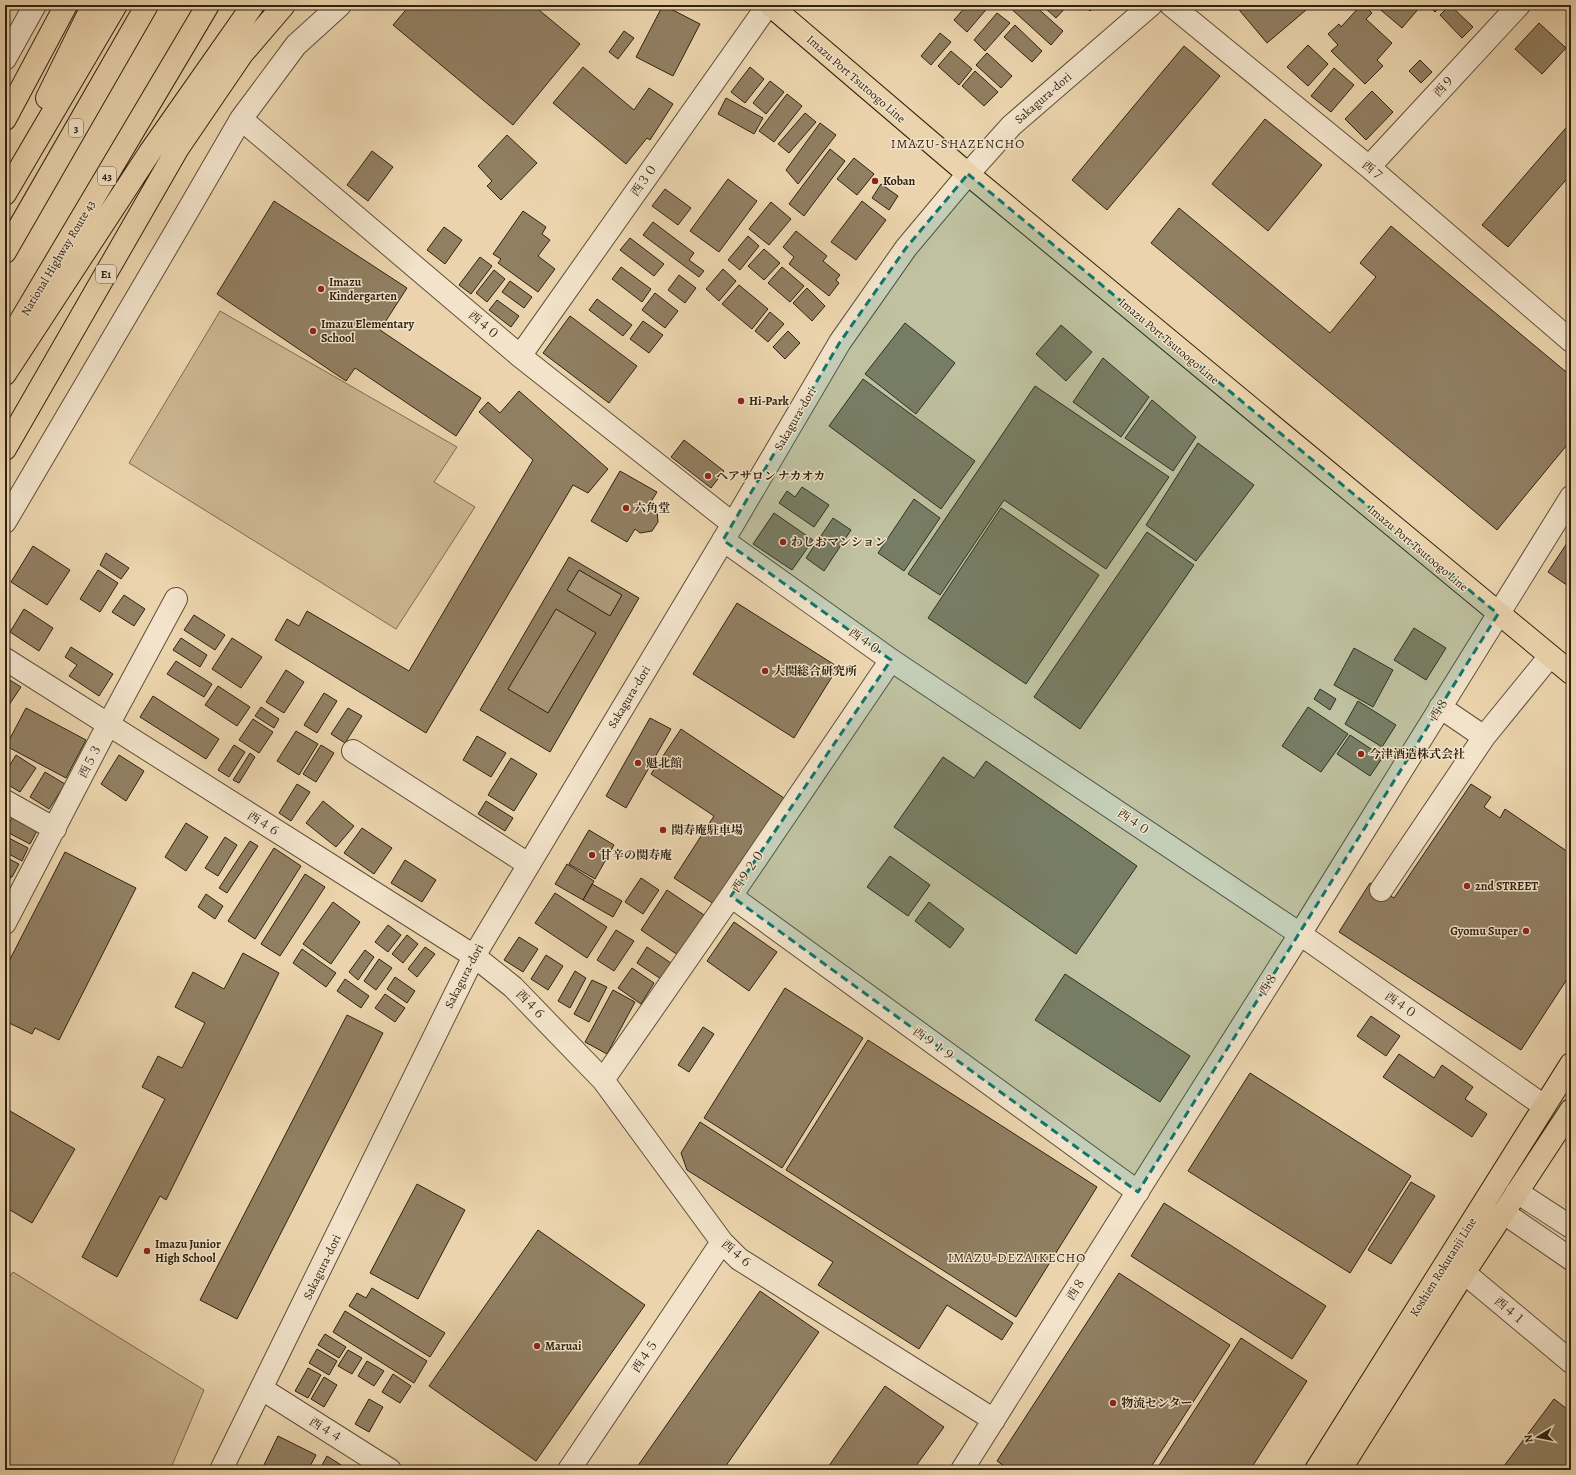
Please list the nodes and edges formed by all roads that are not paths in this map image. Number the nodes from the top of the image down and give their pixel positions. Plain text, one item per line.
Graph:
1 (35, 5) edge
2 (66, 5) edge
3 (93, 5) edge
4 (116, 5) edge
5 (147, 5) edge
6 (194, 5) edge
7 (208, 5) edge
8 (253, 5) edge
9 (284, 5) edge
10 (340, 5) edge
11 (769, 5) edge
12 (1151, 5) edge
13 (1171, 5) edge
14 (1519, 5) edge
15 (5, 59) edge
16 (5, 119) edge
17 (241, 119) junction
18 (1368, 167) junction
19 (968, 174) junction
20 (5, 183) edge
21 (5, 194) edge
22 (5, 252) edge
23 (5, 334) edge
24 (1571, 341) edge
25 (5, 347) edge
26 (520, 356) junction
27 (5, 374) edge
28 (5, 449) edge
29 (1571, 496) edge
30 (5, 522) edge
31 (728, 532) junction
32 (176, 599) dead end
33 (1498, 614) junction
34 (1550, 656) junction
35 (5, 659) edge
36 (891, 660) junction
37 (1571, 673) edge
38 (1440, 707) junction
39 (108, 725) junction
40 (1484, 737) junction
41 (353, 751) dead end
42 (5, 801) edge
43 (55, 829) junction
44 (528, 864) junction
45 (1381, 890) dead end
46 (731, 896) junction
47 (5, 923) edge
48 (1300, 934) junction
49 (474, 956) junction
50 (1571, 1064) edge
51 (603, 1080) junction
52 (1544, 1106) junction
53 (1571, 1110) edge
54 (1138, 1192) junction
55 (1517, 1192) junction
56 (1504, 1213) junction
57 (1571, 1227) edge
58 (722, 1242) junction
59 (1571, 1259) edge
60 (1456, 1266) junction
61 (1571, 1362) edge
62 (262, 1389) junction
63 (994, 1420) junction
64 (367, 1464) edge
65 (221, 1470) edge
66 (390, 1470) edge
67 (569, 1470) edge
68 (962, 1470) edge
69 (1316, 1470) edge
70 (1340, 1470) edge

1 - 15 street
2 - 16 main road
3 - 20 main road
4 - 21 main road
5 - 22 main road, 3
6 - 23 main road
7 - 25 main road, National Highway Route 43 / 43
8 - 27 main road, E1
9 - 28 main road, E1
10 - 17 street
11 - 19 main road, Imazu Port Tsutoogo Line
11 - 26 street, 西３０
12 - 19 street, Sakagura-dori
13 - 18 street, 西７
14 - 18 street, 西９
17 - 26 street, 西４０
17 - 30 street
18 - 24 street, 西７
19 - 31 street, Sakagura-dori
19 - 33 main road, Imazu Port Tsutoogo Line
26 - 31 street, 西４０
29 - 33 street, 西８
31 - 36 street, 西４０
31 - 44 street, Sakagura-dori
32 - 39 street, 西５３
33 - 34 main road, Imazu Port Tsutoogo Line
33 - 38 street, 西８
34 - 37 main road, Imazu Port Tsutoogo Line
34 - 40 street
35 - 39 street, 西４６
36 - 46 street, 西９２０
36 - 48 street, 西４０
38 - 40 street
38 - 48 street, 西８
39 - 43 street, 西５３
39 - 49 street, 西４６
40 - 45 street
41 - 44 street
42 - 43 street
43 - 47 street, 西５３
44 - 49 street, Sakagura-dori
46 - 51 street, 西９２０
46 - 54 street, 西９１９
48 - 52 street, 西４０
48 - 54 street, 西８
49 - 51 street, 西４６
49 - 62 street, Sakagura-dori
50 - 52 main road, Koshien Rokutanji Line
51 - 58 street, 西４６
52 - 60 main road, Koshien Rokutanji Line
53 - 55 main road, Koshien Rokutanji Line
54 - 63 street, 西８
55 - 56 main road, Koshien Rokutanji Line
55 - 57 street
56 - 59 street
56 - 60 main road, Koshien Rokutanji Line
58 - 63 street, 西４６
58 - 67 street, 西４５
60 - 61 street, 西４１
60 - 69 main road, Koshien Rokutanji Line
60 - 70 main road, Koshien Rokutanji Line
62 - 64 street, 西４４
62 - 65 street, Sakagura-dori
63 - 68 street, 西８
64 - 66 street, 西４４

